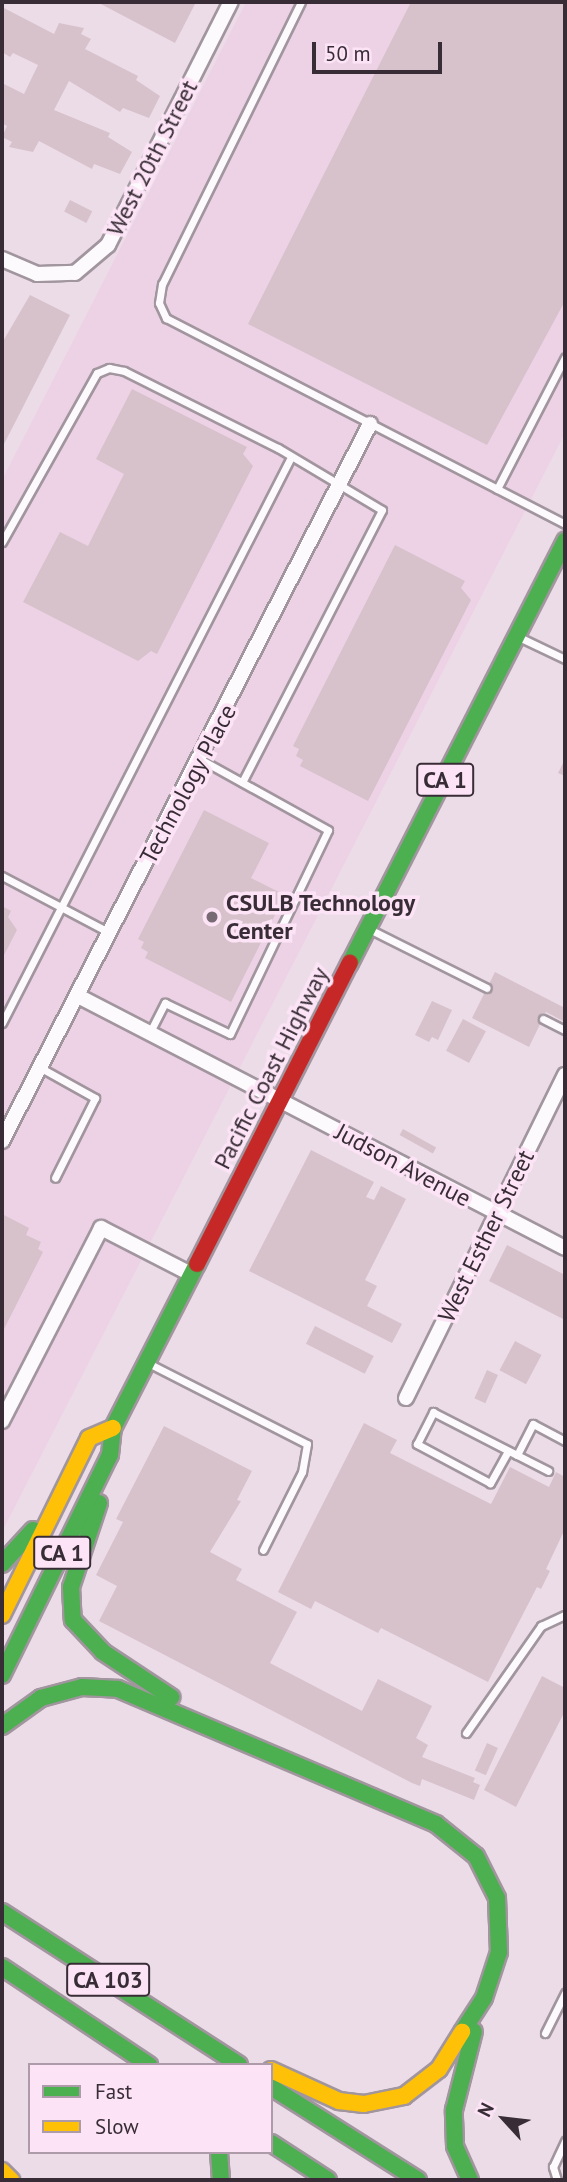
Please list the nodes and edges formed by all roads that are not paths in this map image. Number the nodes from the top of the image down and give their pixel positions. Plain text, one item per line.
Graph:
1 (231, 2) edge
2 (301, 2) edge
3 (2, 259) edge
4 (565, 357) edge
5 (370, 424) junction
6 (290, 459) junction
7 (340, 485) junction
8 (497, 489) junction
9 (565, 524) edge
10 (565, 541) edge
11 (2, 542) edge
12 (517, 636) junction
13 (565, 659) edge
14 (200, 759) junction
15 (242, 782) junction
16 (2, 876) edge
17 (61, 907) junction
18 (369, 929) junction
19 (110, 933) junction
20 (487, 988) dead end
21 (78, 996) junction
22 (543, 1018) dead end
23 (2, 1023) edge
24 (565, 1030) edge
25 (150, 1032) junction
26 (41, 1068) junction
27 (565, 1075) edge
28 (279, 1100) junction
29 (2, 1141) edge
30 (55, 1178) dead end
31 (496, 1214) junction
32 (565, 1248) edge
33 (191, 1274) junction
34 (147, 1362) junction
35 (406, 1398) dead end
36 (2, 1421) edge
37 (113, 1428) junction
38 (565, 1441) edge
39 (508, 1451) junction
40 (110, 1455) junction
41 (517, 1455) junction
42 (548, 1471) dead end
43 (59, 1500) junction
44 (263, 1550) dead end
45 (2, 1564) edge
46 (2, 1615) edge
47 (565, 1615) edge
48 (2, 1675) edge
49 (2, 1726) edge
50 (212, 1727) junction
51 (466, 1733) dead end
52 (2, 1912) edge
53 (2, 1967) edge
54 (565, 1993) edge
55 (484, 1998) junction
56 (545, 2033) dead end
57 (214, 2047) junction
58 (146, 2063) edge
59 (236, 2063) edge
60 (253, 2063) edge
61 (273, 2071) edge
62 (273, 2088) edge
63 (565, 2141) edge
64 (273, 2144) edge
65 (219, 2154) edge
66 (2, 2171) edge
67 (11, 2180) edge
68 (221, 2180) edge
69 (328, 2180) edge
70 (418, 2180) edge
71 (470, 2180) edge
72 (556, 2180) edge

1 - 3 street, West 20th Street
2 - 5 lane
4 - 8 lane
5 - 7 street, Technology Place
5 - 8 lane
6 - 7 lane
6 - 11 lane
6 - 17 lane
7 - 14 street, Technology Place
7 - 15 lane
8 - 9 lane
10 - 12 highway, Pacific Coast Highway / CA 1
12 - 13 lane
12 - 18 highway, Pacific Coast Highway / CA 1
14 - 15 lane
14 - 19 street, Technology Place
15 - 25 lane
16 - 17 lane
17 - 19 lane
17 - 23 lane
18 - 20 lane
18 - 28 highway, Pacific Coast Highway / CA 1
19 - 21 street, Technology Place
21 - 25 street, Judson Avenue
21 - 26 street, Technology Place
22 - 24 lane
25 - 28 street, Judson Avenue
26 - 29 street, Technology Place
26 - 30 lane
27 - 31 street, West Esther Street
28 - 31 street, Judson Avenue
28 - 33 highway, Pacific Coast Highway / CA 1
31 - 32 street, Judson Avenue
31 - 35 street, West Esther Street
33 - 34 highway, Pacific Coast Highway / CA 1
33 - 36 street
34 - 37 highway, Pacific Coast Highway / CA 1
34 - 44 lane
37 - 40 highway, Pacific Coast Highway / CA 1
37 - 43 highway, CA 1
38 - 41 lane
39 - 39 lane
39 - 41 lane
40 - 48 highway, Pacific Coast Highway / CA 1
40 - 50 highway
41 - 42 lane
43 - 45 highway
43 - 46 highway, CA 1
47 - 51 lane
49 - 50 highway
50 - 55 highway
52 - 57 highway, CA 103
53 - 58 highway, CA 103
54 - 56 lane
55 - 61 highway
55 - 71 highway
57 - 59 highway, CA 103
57 - 60 highway
62 - 70 highway
63 - 72 lane
64 - 69 highway
65 - 68 highway
66 - 67 highway

